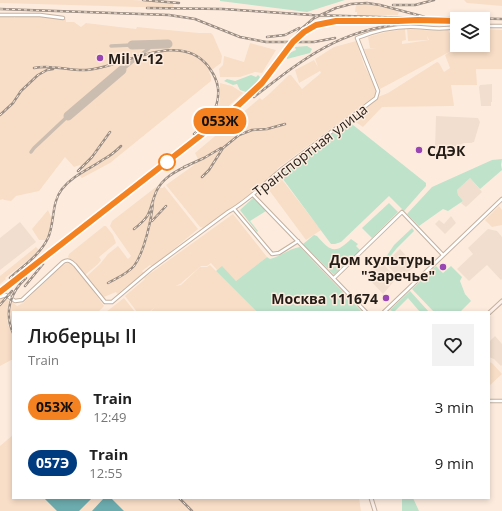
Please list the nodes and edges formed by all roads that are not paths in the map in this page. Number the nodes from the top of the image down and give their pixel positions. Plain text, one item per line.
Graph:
1 (0, 15) edge
2 (63, 18) dead end
3 (490, 26) edge
4 (502, 26) edge
5 (450, 28) edge
6 (253, 195) junction
7 (502, 199) edge
8 (234, 209) junction
9 (298, 241) junction
10 (443, 255) junction
11 (334, 278) junction
12 (0, 297) edge
13 (502, 301) edge
14 (365, 311) edge
15 (385, 311) edge
16 (490, 312) edge
17 (490, 401) edge
18 (502, 401) edge
19 (370, 499) edge
20 (375, 511) edge

1 - 2 street
3 - 4 street
5 - 6 street, Транспортная улица
6 - 8 street, Транспортная улица
6 - 9 street
7 - 10 street
8 - 9 street
8 - 12 street, Транспортная улица
9 - 11 street
10 - 11 street
10 - 15 street
11 - 14 street
13 - 16 main road
17 - 18 street
19 - 20 main road

